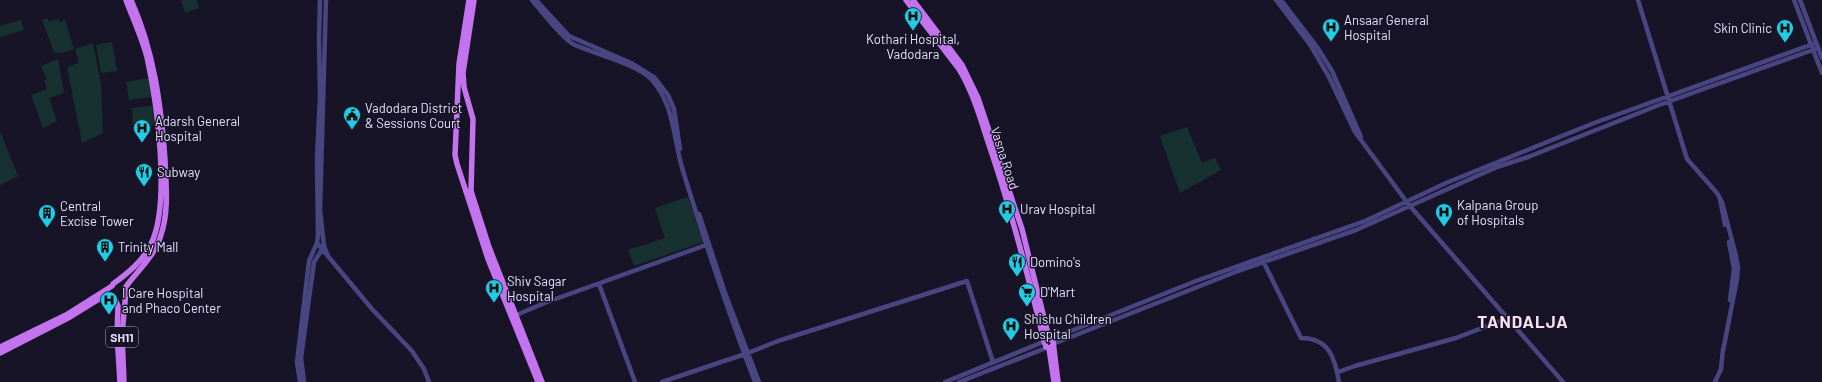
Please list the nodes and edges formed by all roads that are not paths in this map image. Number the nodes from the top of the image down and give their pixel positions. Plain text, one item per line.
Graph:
1 (126, 0) edge
2 (131, 0) edge
3 (320, 0) edge
4 (326, 0) edge
5 (469, 0) edge
6 (474, 0) edge
7 (532, 0) edge
8 (536, 0) edge
9 (906, 0) edge
10 (913, 0) edge
11 (1276, 0) edge
12 (1280, 0) edge
13 (1638, 0) edge
14 (1794, 0) edge
15 (1800, 0) edge
16 (1817, 46) junction
17 (1812, 48) junction
18 (1822, 58) edge
19 (1822, 73) edge
20 (1667, 99) junction
21 (1362, 140) junction
22 (1407, 203) junction
23 (317, 243) junction
24 (706, 245) junction
25 (323, 248) junction
26 (1263, 260) junction
27 (134, 271) junction
28 (599, 284) junction
29 (112, 285) junction
30 (125, 289) junction
31 (100, 296) junction
32 (113, 297) junction
33 (514, 316) junction
34 (1508, 318) junction
35 (1049, 343) junction
36 (0, 347) edge
37 (0, 353) edge
38 (746, 354) junction
39 (993, 362) junction
40 (1338, 372) junction
41 (120, 382) edge
42 (124, 382) edge
43 (300, 382) edge
44 (304, 382) edge
45 (429, 382) edge
46 (538, 382) edge
47 (542, 382) edge
48 (635, 382) edge
49 (662, 382) edge
50 (755, 382) edge
51 (759, 382) edge
52 (945, 382) edge
53 (959, 382) edge
54 (1054, 382) edge
55 (1058, 382) edge
56 (1339, 382) edge
57 (1563, 382) edge
58 (1715, 382) edge

1 - 27 main road
2 - 27 main road
3 - 23 street
4 - 25 street
5 - 33 main road
6 - 33 main road
7 - 24 street
8 - 38 street
9 - 35 main road, Vasna Road
10 - 35 main road, Vasna Road
11 - 21 street
12 - 21 street
13 - 20 street
14 - 17 street
15 - 16 street
16 - 17 street
16 - 18 street
17 - 19 street
17 - 20 street
20 - 22 street
20 - 58 street
21 - 22 street
22 - 26 street
22 - 34 street
23 - 25 street
23 - 43 street
24 - 28 street
24 - 38 street
25 - 44 street
25 - 45 street
26 - 35 street
26 - 40 street
27 - 29 main road
27 - 30 main road
28 - 33 street
28 - 48 street
29 - 30 main road
29 - 31 main road
29 - 32 main road, SH11
30 - 32 main road
30 - 42 main road, SH11
31 - 32 main road
31 - 36 main road
31 - 37 main road
32 - 41 main road, SH11
33 - 46 main road
33 - 47 main road
34 - 40 street
34 - 57 street
35 - 39 street
35 - 53 street
35 - 54 main road, Vasna Road
35 - 55 main road, Vasna Road
38 - 39 street
38 - 49 street
38 - 50 street
38 - 51 street
39 - 52 street
40 - 56 street

